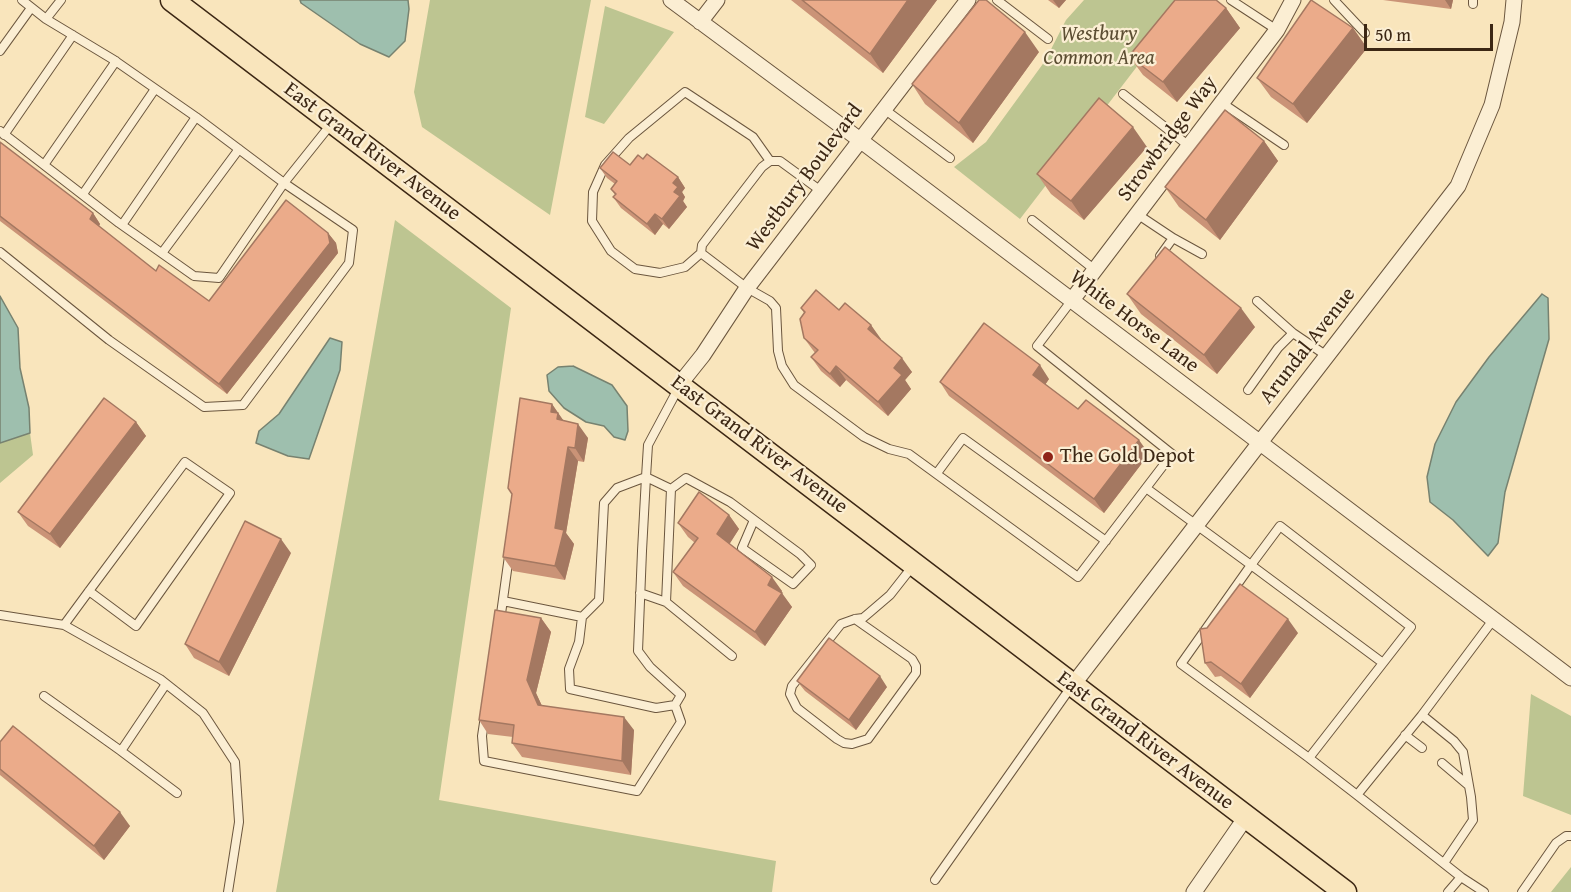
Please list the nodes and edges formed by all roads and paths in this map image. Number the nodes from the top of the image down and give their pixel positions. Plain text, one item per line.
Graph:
1 (61, 0) edge
2 (172, 0) edge
3 (671, 0) edge
4 (717, 0) edge
5 (968, 0) edge
6 (997, 0) edge
7 (1232, 0) edge
8 (1293, 0) edge
9 (1334, 0) edge
10 (1514, 0) edge
11 (26, 3) edge
12 (46, 19) junction
13 (700, 21) junction
14 (1276, 30) junction
15 (1365, 33) dead end
16 (73, 35) junction
17 (1048, 39) dead end
18 (0, 51) edge
19 (116, 61) junction
20 (155, 89) junction
21 (1123, 94) dead end
22 (1222, 103) junction
23 (884, 109) junction
24 (196, 117) junction
25 (333, 122) junction
26 (2, 133) edge
27 (860, 141) junction
28 (1284, 145) dead end
29 (1189, 146) junction
30 (238, 149) junction
31 (950, 158) dead end
32 (770, 161) junction
33 (44, 165) junction
34 (284, 183) junction
35 (820, 191) junction
36 (83, 194) junction
37 (1137, 214) junction
38 (1032, 220) dead end
39 (122, 225) junction
40 (1173, 238) junction
41 (0, 252) edge
42 (162, 253) junction
43 (1202, 254) dead end
44 (703, 255) junction
45 (1157, 260) edge
46 (1095, 270) junction
47 (747, 288) junction
48 (1072, 300) junction
49 (1257, 301) dead end
50 (1293, 333) junction
51 (1327, 356) junction
52 (680, 385) junction
53 (1248, 390) dead end
54 (1260, 443) junction
55 (937, 473) junction
56 (646, 477) junction
57 (1146, 488) junction
58 (671, 489) junction
59 (754, 519) junction
60 (1197, 525) junction
61 (1106, 541) junction
62 (511, 542) edge
63 (915, 563) junction
64 (1251, 565) junction
65 (89, 591) junction
66 (640, 593) junction
67 (503, 601) junction
68 (666, 602) junction
69 (0, 615) edge
70 (582, 617) junction
71 (855, 619) junction
72 (1493, 620) junction
73 (64, 625) junction
74 (499, 626) edge
75 (732, 656) dead end
76 (1383, 663) junction
77 (1571, 678) edge
78 (166, 684) junction
79 (1072, 686) junction
80 (44, 696) dead end
81 (487, 703) edge
82 (675, 705) junction
83 (1422, 715) junction
84 (1405, 735) junction
85 (1422, 748) dead end
86 (121, 751) junction
87 (1309, 758) junction
88 (1442, 763) dead end
89 (1468, 785) junction
90 (177, 793) dead end
91 (1357, 795) junction
92 (1246, 817) junction
93 (1571, 836) edge
94 (1444, 863) junction
95 (1461, 877) junction
96 (934, 880) dead end
97 (228, 892) edge
98 (1194, 892) edge
99 (1345, 892) edge
100 (1449, 892) edge
101 (1484, 892) edge
102 (1522, 892) edge

1 - 12 lane
2 - 25 main road, East Grand River Avenue
3 - 13 street, White Horse Lane
4 - 13 street
5 - 23 street, Westbury Boulevard
6 - 17 lane
7 - 14 lane
8 - 14 street, Strowbridge Way
9 - 15 lane
10 - 51 street, Arundal Avenue
11 - 12 lane
11 - 18 lane
12 - 16 lane
13 - 27 street, White Horse Lane
14 - 22 street, Strowbridge Way
16 - 19 lane
16 - 26 lane
19 - 20 lane
19 - 33 lane
20 - 24 lane
20 - 36 lane
21 - 29 lane
22 - 28 lane
22 - 29 street, Strowbridge Way
23 - 27 street, Westbury Boulevard
23 - 31 lane
24 - 30 lane
24 - 39 lane
25 - 34 lane
25 - 52 main road, East Grand River Avenue
26 - 33 lane
27 - 35 street, Westbury Boulevard
27 - 48 street, White Horse Lane
29 - 37 street, Strowbridge Way
30 - 34 lane
30 - 42 lane
32 - 35 lane
32 - 44 lane
32 - 44 lane
33 - 36 lane
34 - 41 lane
34 - 42 lane
35 - 47 street, Westbury Boulevard
36 - 39 lane
37 - 40 lane
37 - 46 street, Strowbridge Way
38 - 46 lane
39 - 42 lane
40 - 43 lane
40 - 45 lane
44 - 47 lane
46 - 48 street, Strowbridge Way
47 - 52 street, Westbury Boulevard
47 - 55 lane
48 - 54 street, White Horse Lane
48 - 57 lane
49 - 50 lane
50 - 51 lane
50 - 53 lane
51 - 54 street, Arundal Avenue
52 - 56 lane
52 - 63 main road, East Grand River Avenue
54 - 60 street, Arundal Avenue
54 - 72 street, White Horse Lane
55 - 61 lane
55 - 61 lane
56 - 58 lane
56 - 66 lane
56 - 70 lane
57 - 60 lane
57 - 61 lane
58 - 59 lane
58 - 68 lane
59 - 59 lane
60 - 64 lane
60 - 79 street, Arundal Avenue
62 - 67 lane
63 - 71 lane
63 - 79 main road, East Grand River Avenue
64 - 76 lane
64 - 76 lane
64 - 87 lane
65 - 65 lane
65 - 73 lane
66 - 68 lane
66 - 82 lane
67 - 70 lane
67 - 74 lane
68 - 75 lane
69 - 73 lane
70 - 82 lane
71 - 71 lane
72 - 77 street, White Horse Lane
72 - 83 lane
73 - 78 lane
76 - 87 lane
78 - 86 lane
78 - 97 lane
79 - 92 main road, East Grand River Avenue
79 - 96 lane
80 - 86 lane
81 - 82 lane
83 - 84 lane
83 - 89 lane
84 - 85 lane
84 - 91 lane
86 - 90 lane
87 - 91 lane
88 - 89 lane
89 - 94 lane
91 - 94 lane
92 - 98 street
92 - 99 main road, East Grand River Avenue
93 - 102 lane
94 - 95 lane
95 - 100 lane
95 - 101 lane

